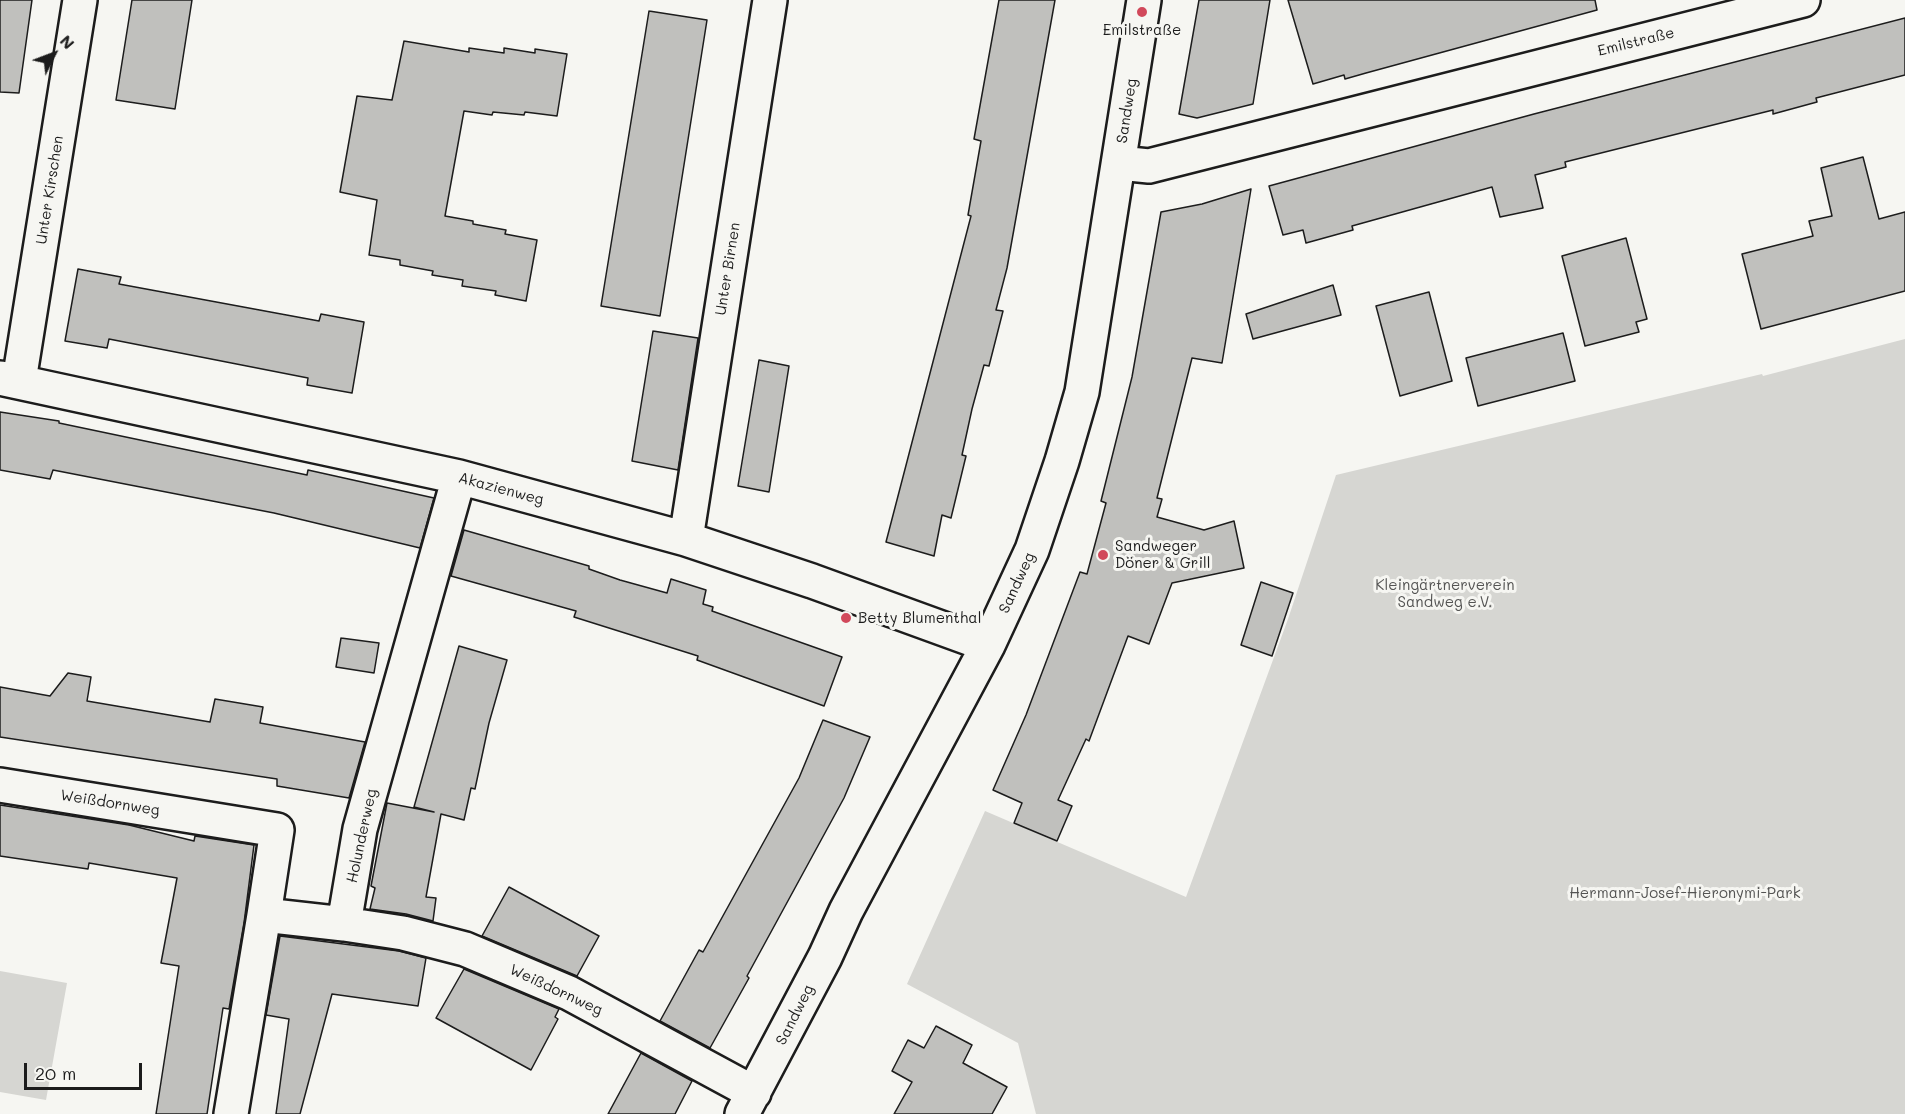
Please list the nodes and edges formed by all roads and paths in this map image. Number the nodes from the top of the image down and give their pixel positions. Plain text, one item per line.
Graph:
1 (80, 0) edge
2 (770, 0) edge
3 (1144, 0) edge
4 (1803, 0) edge
5 (1119, 163) junction
6 (10, 380) edge
7 (459, 477) junction
8 (686, 538) junction
9 (988, 645) junction
10 (0, 785) edge
11 (264, 915) junction
12 (344, 924) junction
13 (748, 1104) edge
14 (231, 1114) edge

1 - 6 street, Unter Kirschen
2 - 8 street, Unter Birnen
3 - 5 street, Sandweg
4 - 5 street, Emilstraße
5 - 9 street, Sandweg
6 - 7 street, Akazienweg
7 - 8 street, Akazienweg
7 - 12 street, Holunderweg
8 - 9 street, Akazienweg
9 - 13 street, Sandweg
10 - 11 street, Weißdornweg
11 - 12 street
11 - 14 street
12 - 13 street, Weißdornweg

